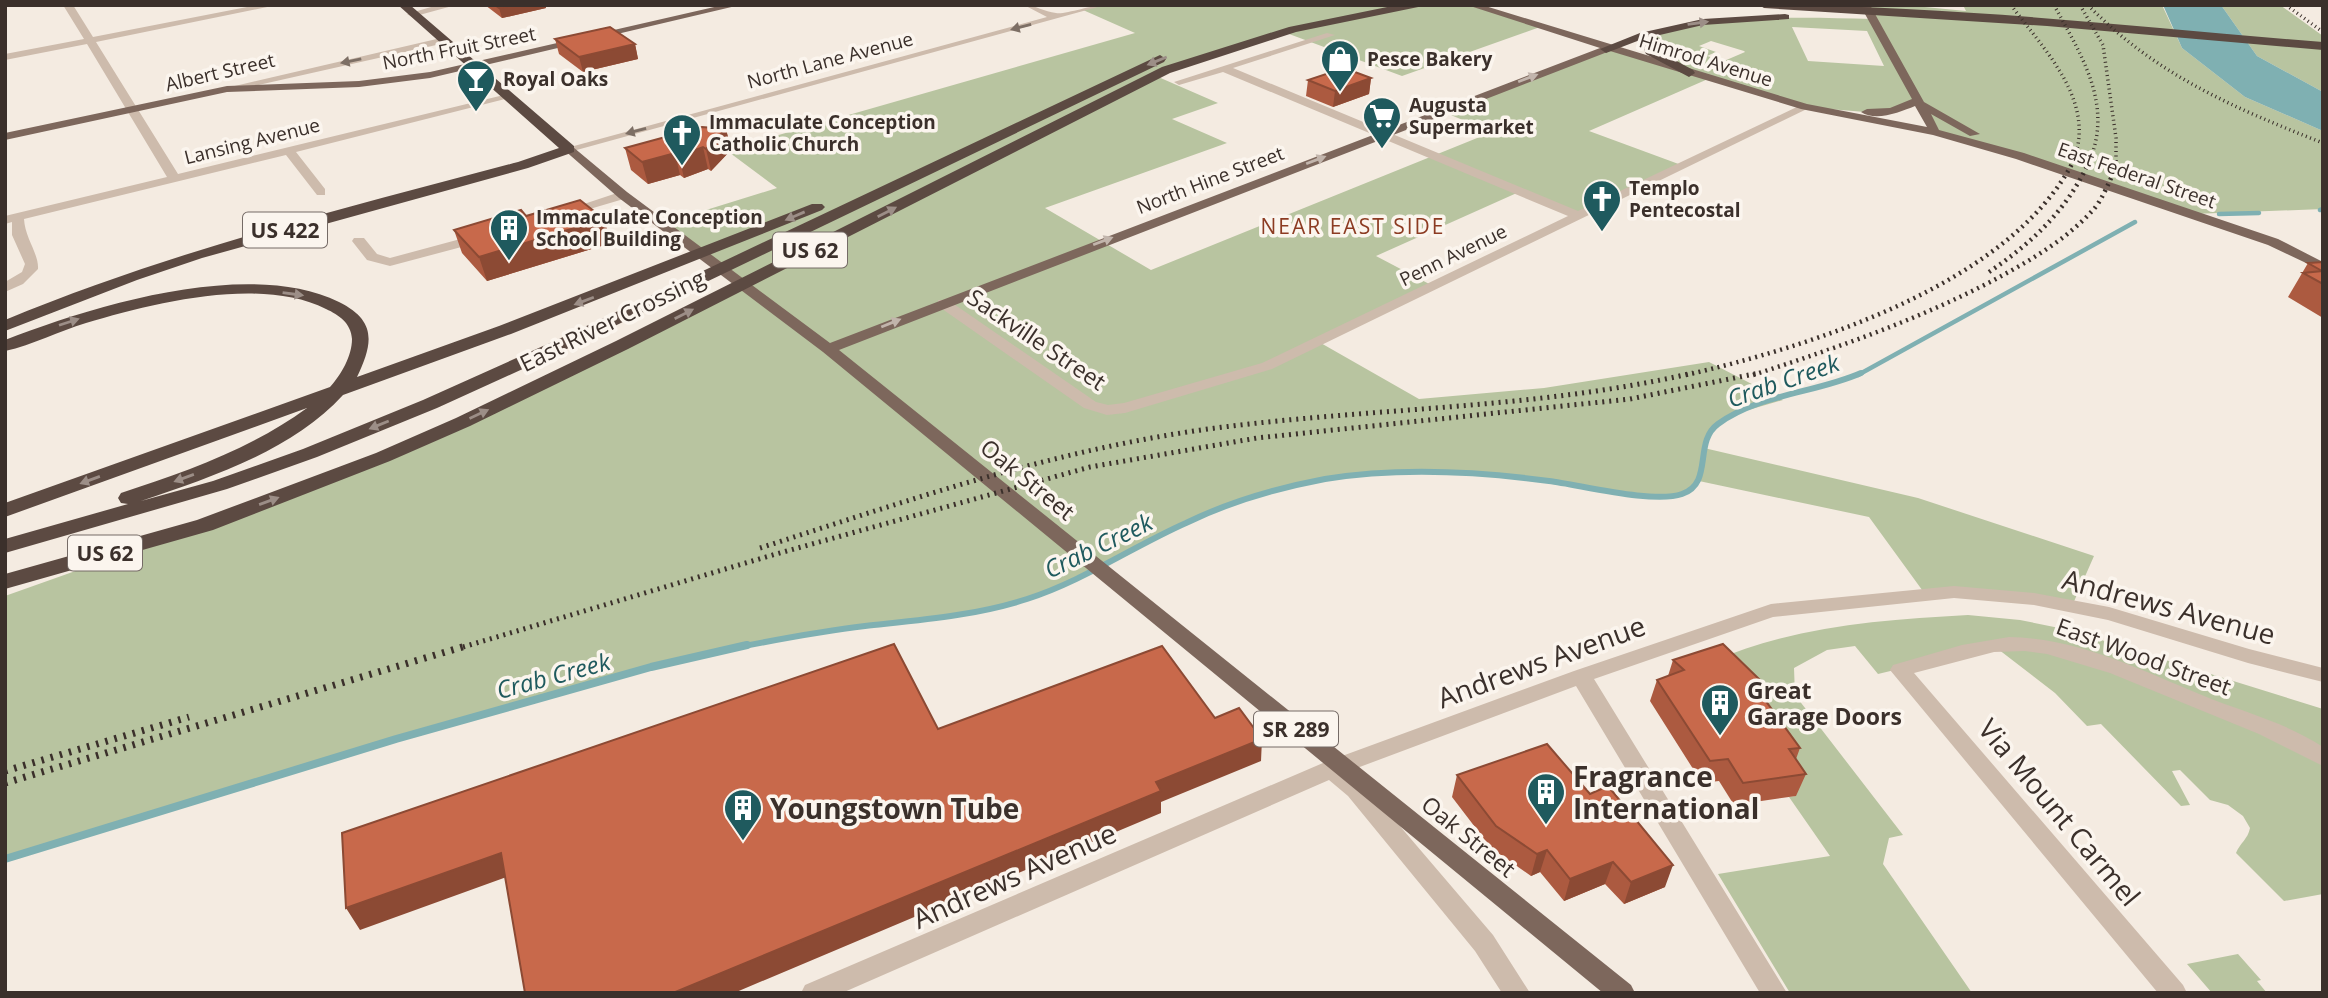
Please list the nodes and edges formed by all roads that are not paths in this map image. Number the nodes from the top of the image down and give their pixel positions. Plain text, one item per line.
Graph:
1 (68, 5) edge
2 (273, 5) edge
3 (452, 5) edge
4 (736, 5) edge
5 (1028, 5) edge
6 (1101, 5) edge
7 (1364, 5) edge
8 (1423, 5) edge
9 (1471, 5) edge
10 (1765, 5) edge
11 (1865, 5) edge
12 (1871, 5) edge
13 (1903, 5) edge
14 (407, 9) edge
15 (1963, 11) junction
16 (1826, 13) junction
17 (1056, 17) junction
18 (1330, 35) dead end
19 (1644, 36) junction
20 (2323, 40) edge
21 (91, 41) junction
22 (441, 41) junction
23 (2323, 46) edge
24 (1606, 49) junction
25 (5, 57) edge
26 (472, 66) junction
27 (1223, 68) junction
28 (1689, 73) junction
29 (1179, 82) dead end
30 (227, 89) junction
31 (508, 97) junction
32 (1917, 101) junction
33 (1805, 107) junction
34 (133, 109) junction
35 (1039, 115) junction
36 (1935, 132) junction
37 (1381, 134) junction
38 (5, 136) edge
39 (569, 149) junction
40 (288, 150) junction
41 (2020, 156) junction
42 (175, 179) junction
43 (321, 192) dead end
44 (623, 195) junction
45 (553, 216) edge
46 (1578, 216) junction
47 (12, 219) edge
48 (491, 234) edge
49 (359, 241) dead end
50 (2323, 267) edge
51 (9, 286) edge
52 (943, 303) junction
53 (5, 313) edge
54 (5, 326) edge
55 (5, 346) edge
56 (828, 349) junction
57 (1107, 410) joint
58 (5, 510) edge
59 (205, 525) junction
60 (5, 538) edge
61 (5, 546) edge
62 (5, 582) edge
63 (5, 596) edge
64 (1900, 670) joint
65 (2323, 675) edge
66 (1581, 676) junction
67 (2323, 758) edge
68 (1331, 769) junction
69 (814, 993) edge
70 (1517, 993) edge
71 (1622, 993) edge
72 (1773, 993) edge
73 (2174, 993) edge

1 - 21 street
2 - 21 street
3 - 14 street
4 - 26 main road, North Fruit Street
5 - 17 street
6 - 17 street, North Lane Avenue
7 -> 35 highway, East River Crossing / US 62
59 -> 8 highway, East River Crossing / US 62
9 - 24 main road, Himrod Avenue
10 - 16 highway
11 - 32 main road
12 - 15 highway
13 - 15 highway
14 - 22 highway, Oak Street
15 - 20 highway
19 -> 16 highway
16 - 23 highway
17 -> 39 street, North Lane Avenue
18 - 27 street
19 - 24 highway
19 - 28 highway
21 - 25 street
21 - 34 street
22 - 26 highway, Oak Street
22 -> 30 street, Albert Street
24 - 28 main road, Himrod Avenue
37 -> 24 main road, North Hine Street
26 - 30 main road, North Fruit Street
26 - 31 highway, Oak Street
27 - 29 street
27 - 37 street
28 - 33 main road, Himrod Avenue
30 - 34 main road, Albert Street
31 - 39 highway, Oak Street
31 - 40 street, Lansing Avenue
32 - 33 main road
32 - 36 main road
32 - 41 main road
33 - 36 main road, Himrod Avenue
33 - 46 street, Penn Avenue
34 - 38 main road, Albert Street
34 - 42 street
35 -> 58 highway
35 -> 61 highway, East River Crossing / US 62
36 - 41 main road, East Federal Street
37 - 46 street
52 -> 37 main road, North Hine Street
39 - 44 main road, Oak Street / SR 289
39 - 53 highway, US 422
39 - 54 highway, US 422
40 - 42 street, Lansing Avenue
40 - 43 street
41 - 50 main road, East Federal Street
42 - 47 street, Lansing Avenue
44 - 45 street
44 - 56 main road, Oak Street / SR 289
46 - 57 street, Penn Avenue
47 - 51 street
48 - 49 street
56 -> 52 main road, North Hine Street
52 - 57 street, Sackville Street
55 -> 60 highway
56 - 71 main road, Oak Street / SR 289
59 - 62 highway, East River Crossing / US 62
59 - 63 highway
64 - 67 street, East Wood Street
64 - 73 street, Via Mount Carmel
65 - 66 street, Andrews Avenue
66 - 68 street, Andrews Avenue
66 - 72 street
68 - 69 street, Andrews Avenue
68 - 70 street

